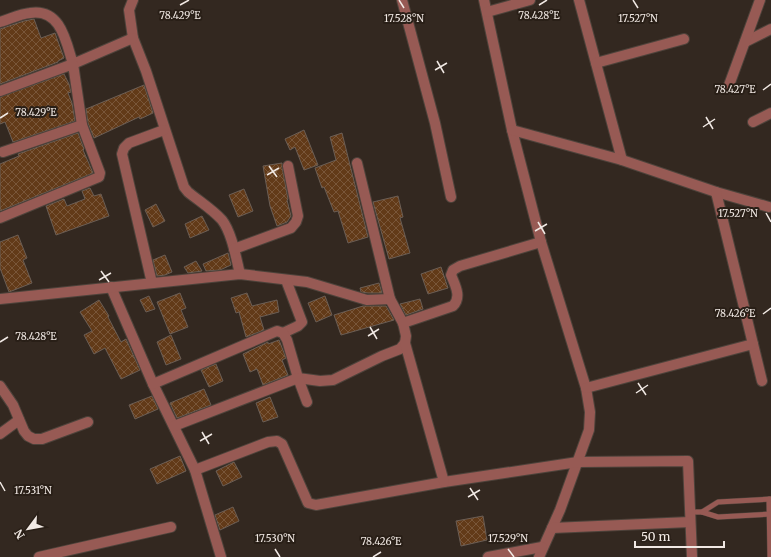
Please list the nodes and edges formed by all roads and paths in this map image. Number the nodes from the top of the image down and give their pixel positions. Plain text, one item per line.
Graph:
1 (133, 0) edge
2 (402, 0) edge
3 (484, 0) edge
4 (530, 0) edge
5 (579, 0) edge
6 (760, 0) edge
7 (487, 12) junction
8 (0, 22) edge
9 (771, 29) edge
10 (133, 38) junction
11 (684, 39) dead end
12 (745, 42) junction
13 (596, 63) junction
14 (73, 64) junction
15 (728, 88) dead end
16 (0, 91) edge
17 (771, 113) edge
18 (753, 122) dead end
19 (82, 125) junction
20 (164, 130) junction
21 (512, 130) junction
22 (3, 152) dead end
23 (622, 160) junction
24 (357, 163) dead end
25 (288, 166) dead end
26 (716, 192) junction
27 (452, 197) dead end
28 (769, 206) dead end
29 (0, 218) edge
30 (540, 242) junction
31 (234, 249) junction
32 (240, 274) junction
33 (286, 280) junction
34 (152, 283) junction
35 (111, 287) junction
36 (0, 299) edge
37 (390, 299) junction
38 (403, 323) junction
39 (283, 333) junction
40 (405, 343) junction
41 (753, 344) junction
42 (298, 378) junction
43 (762, 381) dead end
44 (153, 384) junction
45 (0, 386) edge
46 (586, 388) junction
47 (307, 402) dead end
48 (20, 420) junction
49 (88, 422) dead end
50 (174, 426) junction
51 (0, 434) edge
52 (578, 462) junction
53 (195, 470) junction
54 (444, 482) junction
55 (770, 499) edge
56 (702, 512) junction
57 (770, 514) edge
58 (690, 517) junction
59 (171, 527) dead end
60 (552, 528) junction
61 (542, 547) junction
62 (770, 549) edge
63 (58, 555) edge
64 (39, 557) edge
65 (221, 557) edge
66 (488, 557) edge
67 (539, 557) edge
68 (692, 557) edge
69 (770, 557) edge

1 - 10 street
2 - 27 street
3 - 7 street
4 - 7 street
5 - 13 street
6 - 12 street
7 - 21 street
8 - 14 street
9 - 12 street
10 - 14 street
10 - 20 street
11 - 13 street
12 - 15 street
13 - 23 street
14 - 16 street
14 - 19 street
17 - 18 street
19 - 22 street
19 - 29 street
20 - 31 street
20 - 34 street
21 - 23 street
21 - 30 street
23 - 26 street
24 - 37 street
25 - 31 street
26 - 28 street
26 - 41 street
30 - 38 street
30 - 46 street
31 - 32 street
32 - 33 street
32 - 34 street
33 - 37 street
33 - 39 street
34 - 35 street
35 - 36 street
35 - 44 street
37 - 38 street
38 - 40 street
39 - 42 street
39 - 44 street
40 - 42 street
40 - 54 street
41 - 43 street
41 - 46 street
42 - 47 street
42 - 50 street
44 - 50 street
45 - 48 street
46 - 52 street
48 - 49 street
48 - 51 street
50 - 53 street
52 - 54 street
52 - 58 street
52 - 60 street
53 - 54 street
53 - 65 street
55 - 56 lane
55 - 57 lane
56 - 57 lane
56 - 58 lane
57 - 62 lane
58 - 60 street
58 - 68 street
59 - 63 street
60 - 61 street
61 - 66 street
61 - 67 street
62 - 69 lane
63 - 64 street

